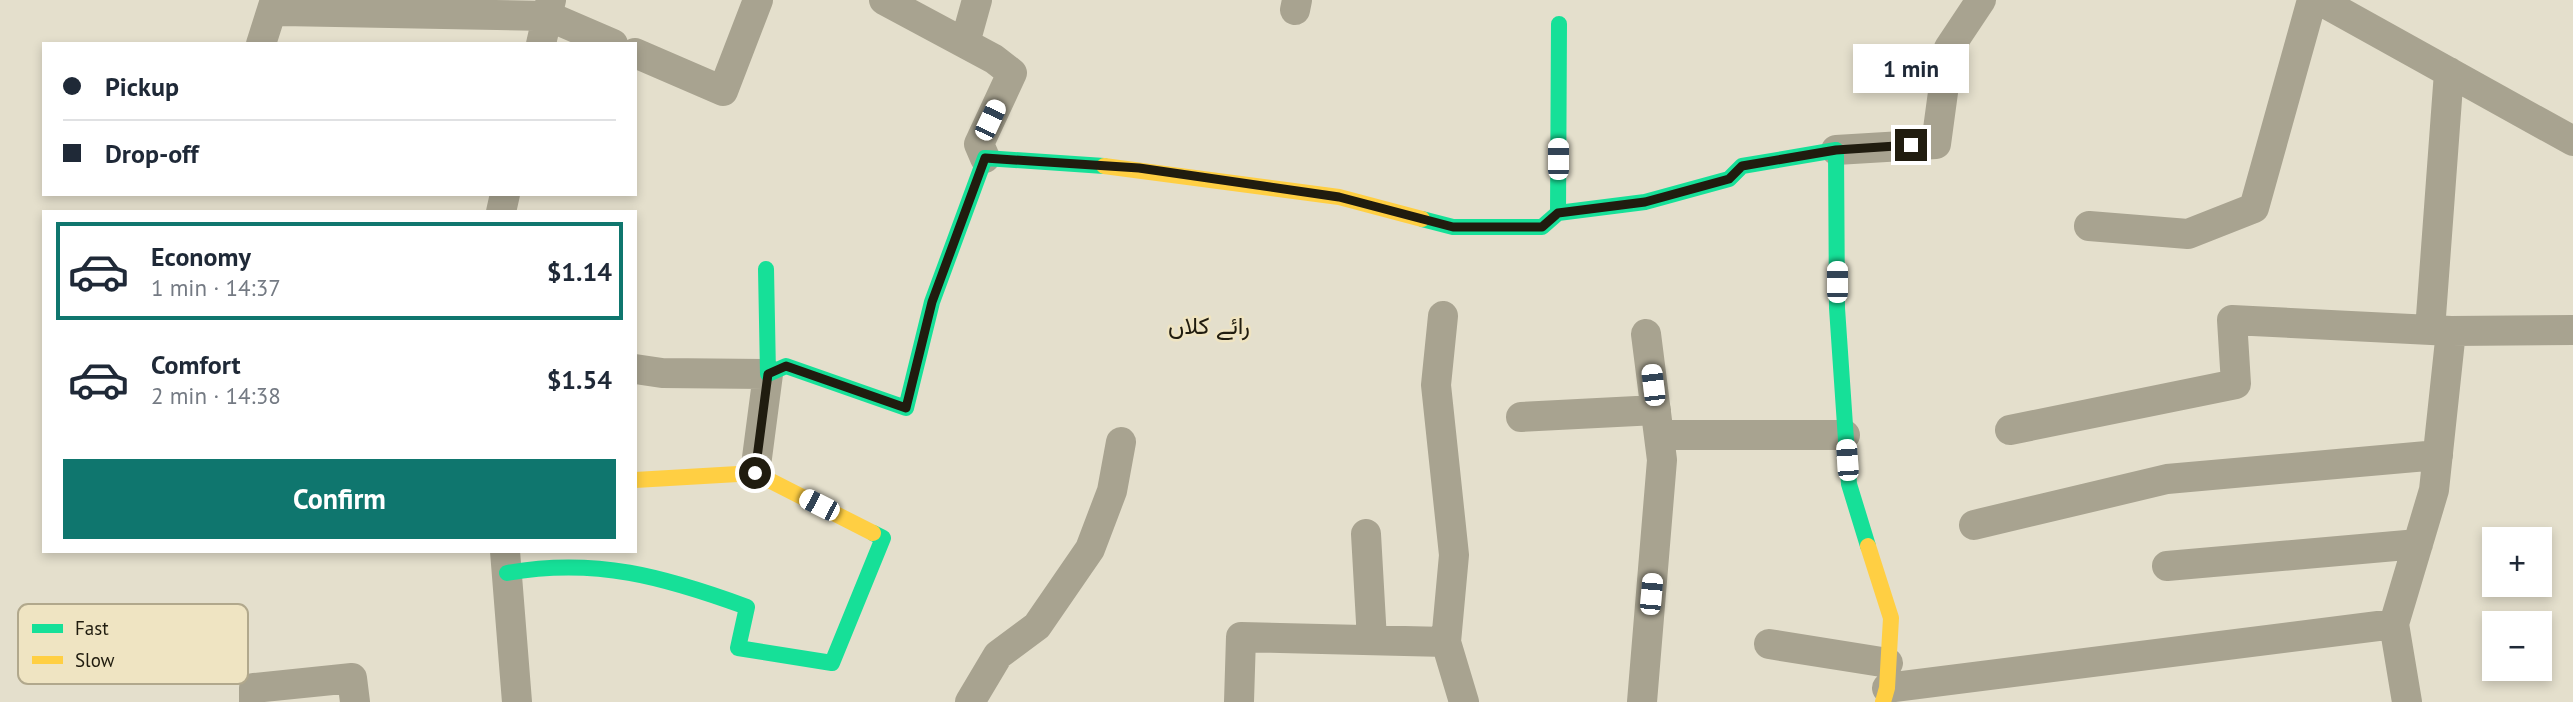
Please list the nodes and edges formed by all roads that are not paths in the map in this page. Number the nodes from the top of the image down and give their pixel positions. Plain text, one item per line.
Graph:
1 (276, 0) edge
2 (758, 0) edge
3 (884, 0) edge
4 (977, 0) edge
5 (1982, 0) edge
6 (2312, 0) edge
7 (2319, 0) edge
8 (547, 20) edge
9 (1559, 24) dead end
10 (262, 42) edge
11 (608, 42) edge
12 (965, 43) junction
13 (637, 54) edge
14 (2449, 72) junction
15 (2573, 141) edge
16 (1836, 150) junction
17 (985, 158) junction
18 (1558, 213) junction
19 (2089, 226) dead end
20 (766, 269) dead end
21 (1443, 316) dead end
22 (2573, 330) edge
23 (2440, 331) junction
24 (1646, 334) dead end
25 (637, 369) edge
26 (768, 374) junction
27 (1521, 417) dead end
28 (1657, 423) junction
29 (2010, 430) dead end
30 (1845, 435) junction
31 (1121, 442) dead end
32 (2438, 455) junction
33 (755, 473) junction
34 (637, 480) edge
35 (1974, 525) dead end
36 (1366, 534) dead end
37 (2418, 544) junction
38 (506, 562) edge
39 (2167, 566) dead end
40 (2394, 624) junction
41 (1373, 640) junction
42 (1446, 642) junction
43 (1769, 644) dead end
44 (1886, 685) edge
45 (254, 702) edge
46 (355, 702) edge
47 (517, 702) edge
48 (970, 702) edge
49 (1239, 702) edge
50 (1464, 702) edge
51 (1642, 702) edge
52 (2407, 702) edge

1 - 8 street
1 - 10 street
2 - 13 street
3 - 12 street
4 - 12 street
5 - 16 street
6 - 19 street
7 - 14 street
8 - 11 street
9 - 18 street
12 - 17 street
14 - 15 street
14 - 23 street
16 - 18 street
16 - 30 street
17 - 18 street
17 - 26 street
20 - 26 street
21 - 42 street
22 - 23 street
23 - 29 street
23 - 32 street
24 - 28 street
25 - 26 street
26 - 33 street
27 - 28 street
28 - 30 street
28 - 51 street
30 - 44 street
31 - 48 street
32 - 35 street
32 - 37 street
33 - 34 street
33 - 38 street
36 - 41 street
37 - 39 street
37 - 40 street
38 - 47 street
40 - 44 street
40 - 52 street
41 - 42 street
41 - 49 street
42 - 50 street
43 - 44 street
45 - 46 street

